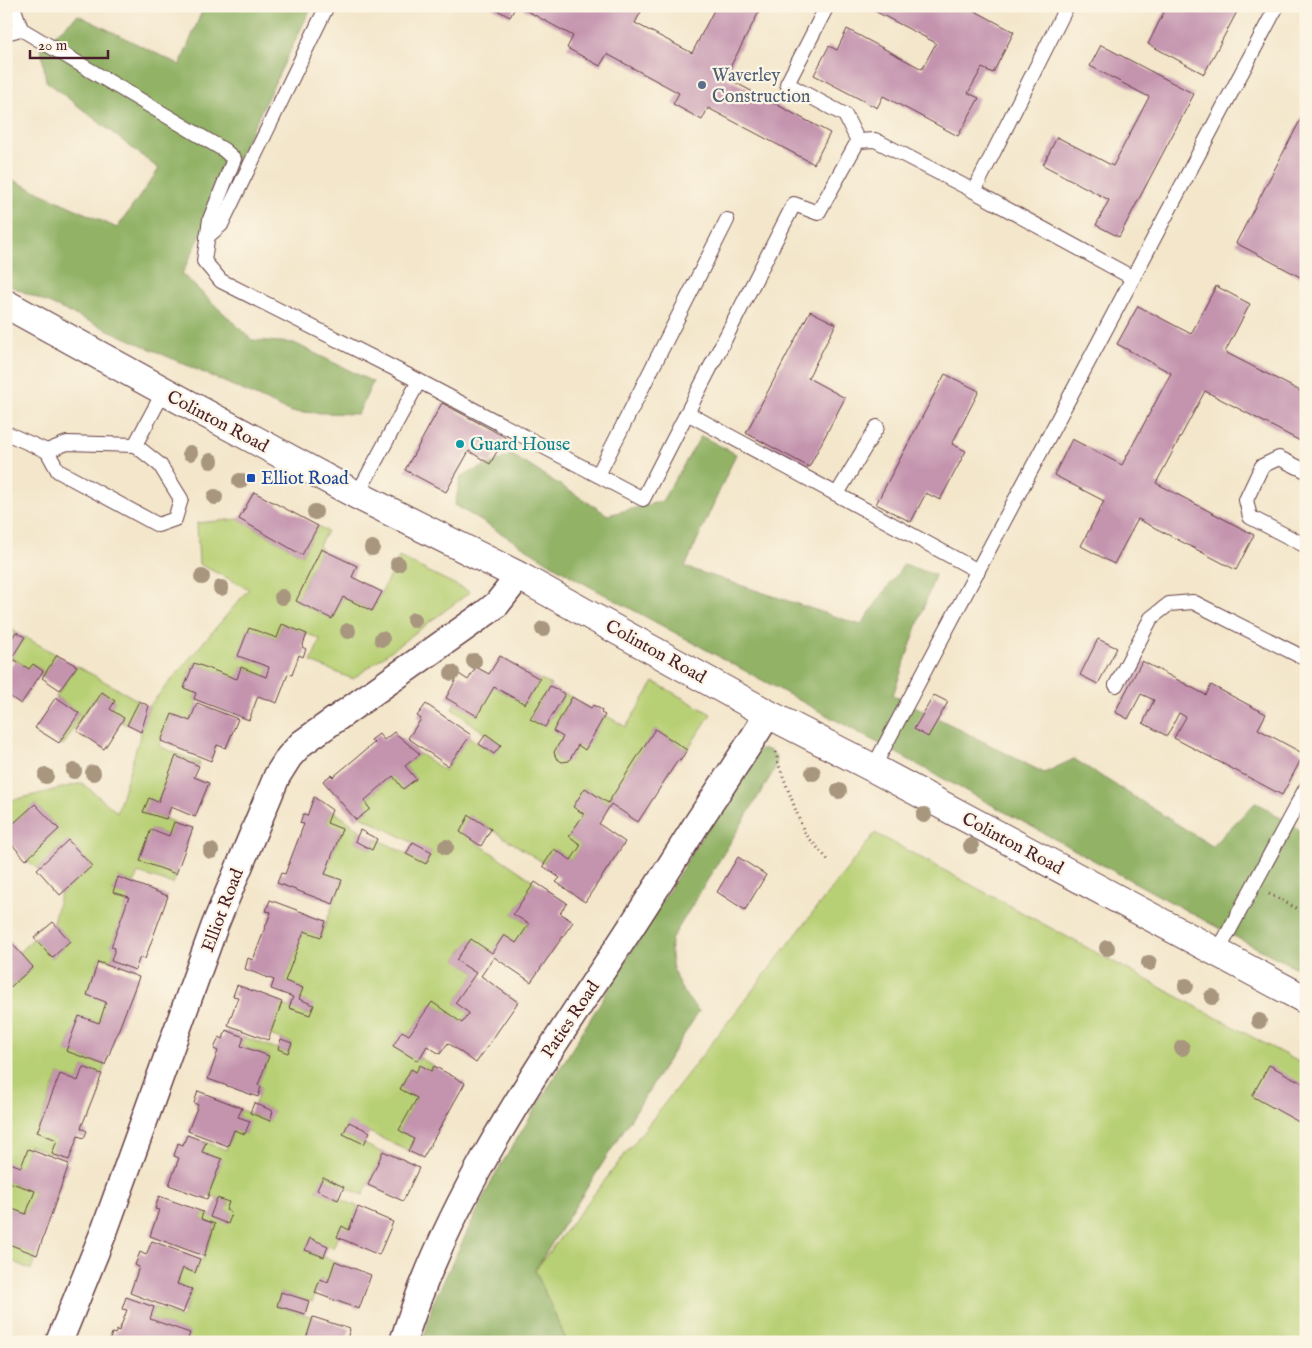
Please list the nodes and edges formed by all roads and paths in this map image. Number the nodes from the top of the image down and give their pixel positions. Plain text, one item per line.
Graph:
1 (13, 6) edge
2 (327, 6) edge
3 (827, 6) edge
4 (1067, 6) edge
5 (1277, 6) edge
6 (21, 29) junction
7 (6, 33) edge
8 (858, 141) junction
9 (974, 192) junction
10 (728, 220) dead end
11 (207, 237) junction
12 (1133, 278) junction
13 (6, 304) edge
14 (418, 381) junction
15 (164, 392) junction
16 (687, 413) junction
17 (877, 427) dead end
18 (6, 433) edge
19 (135, 445) junction
20 (47, 451) junction
21 (1306, 471) edge
22 (598, 475) junction
23 (838, 494) junction
24 (357, 495) junction
25 (1306, 546) edge
26 (978, 570) junction
27 (519, 576) junction
28 (1306, 660) edge
29 (1116, 684) dead end
30 (768, 714) junction
31 (873, 768) junction
32 (1306, 788) edge
33 (828, 860) dead end
34 (1254, 885) junction
35 (1306, 913) edge
36 (1217, 953) junction
37 (1306, 1000) edge
38 (58, 1342) edge
39 (403, 1342) edge

1 - 6 lane
2 - 11 lane
3 - 8 lane
4 - 9 lane
5 - 12 lane
6 - 7 lane
6 - 11 lane
8 - 9 lane
8 - 16 lane
9 - 12 lane
10 - 22 lane
11 - 14 lane
12 - 26 lane
13 - 15 street, Colinton Road
14 - 22 lane
14 - 24 lane
15 - 19 lane
15 - 24 street, Colinton Road
16 - 22 lane
16 - 23 lane
17 - 23 lane
18 - 20 lane
19 - 20 lane
19 - 20 lane
21 - 25 lane
23 - 26 lane
24 - 27 street, Colinton Road
26 - 31 lane
27 - 30 street, Colinton Road
27 - 38 street, Elliot Road
28 - 29 lane
30 - 31 street, Colinton Road
30 - 33 path
30 - 39 street, Paties Road
31 - 36 street, Colinton Road
32 - 34 lane
34 - 35 path
34 - 36 lane
36 - 37 street, Colinton Road

